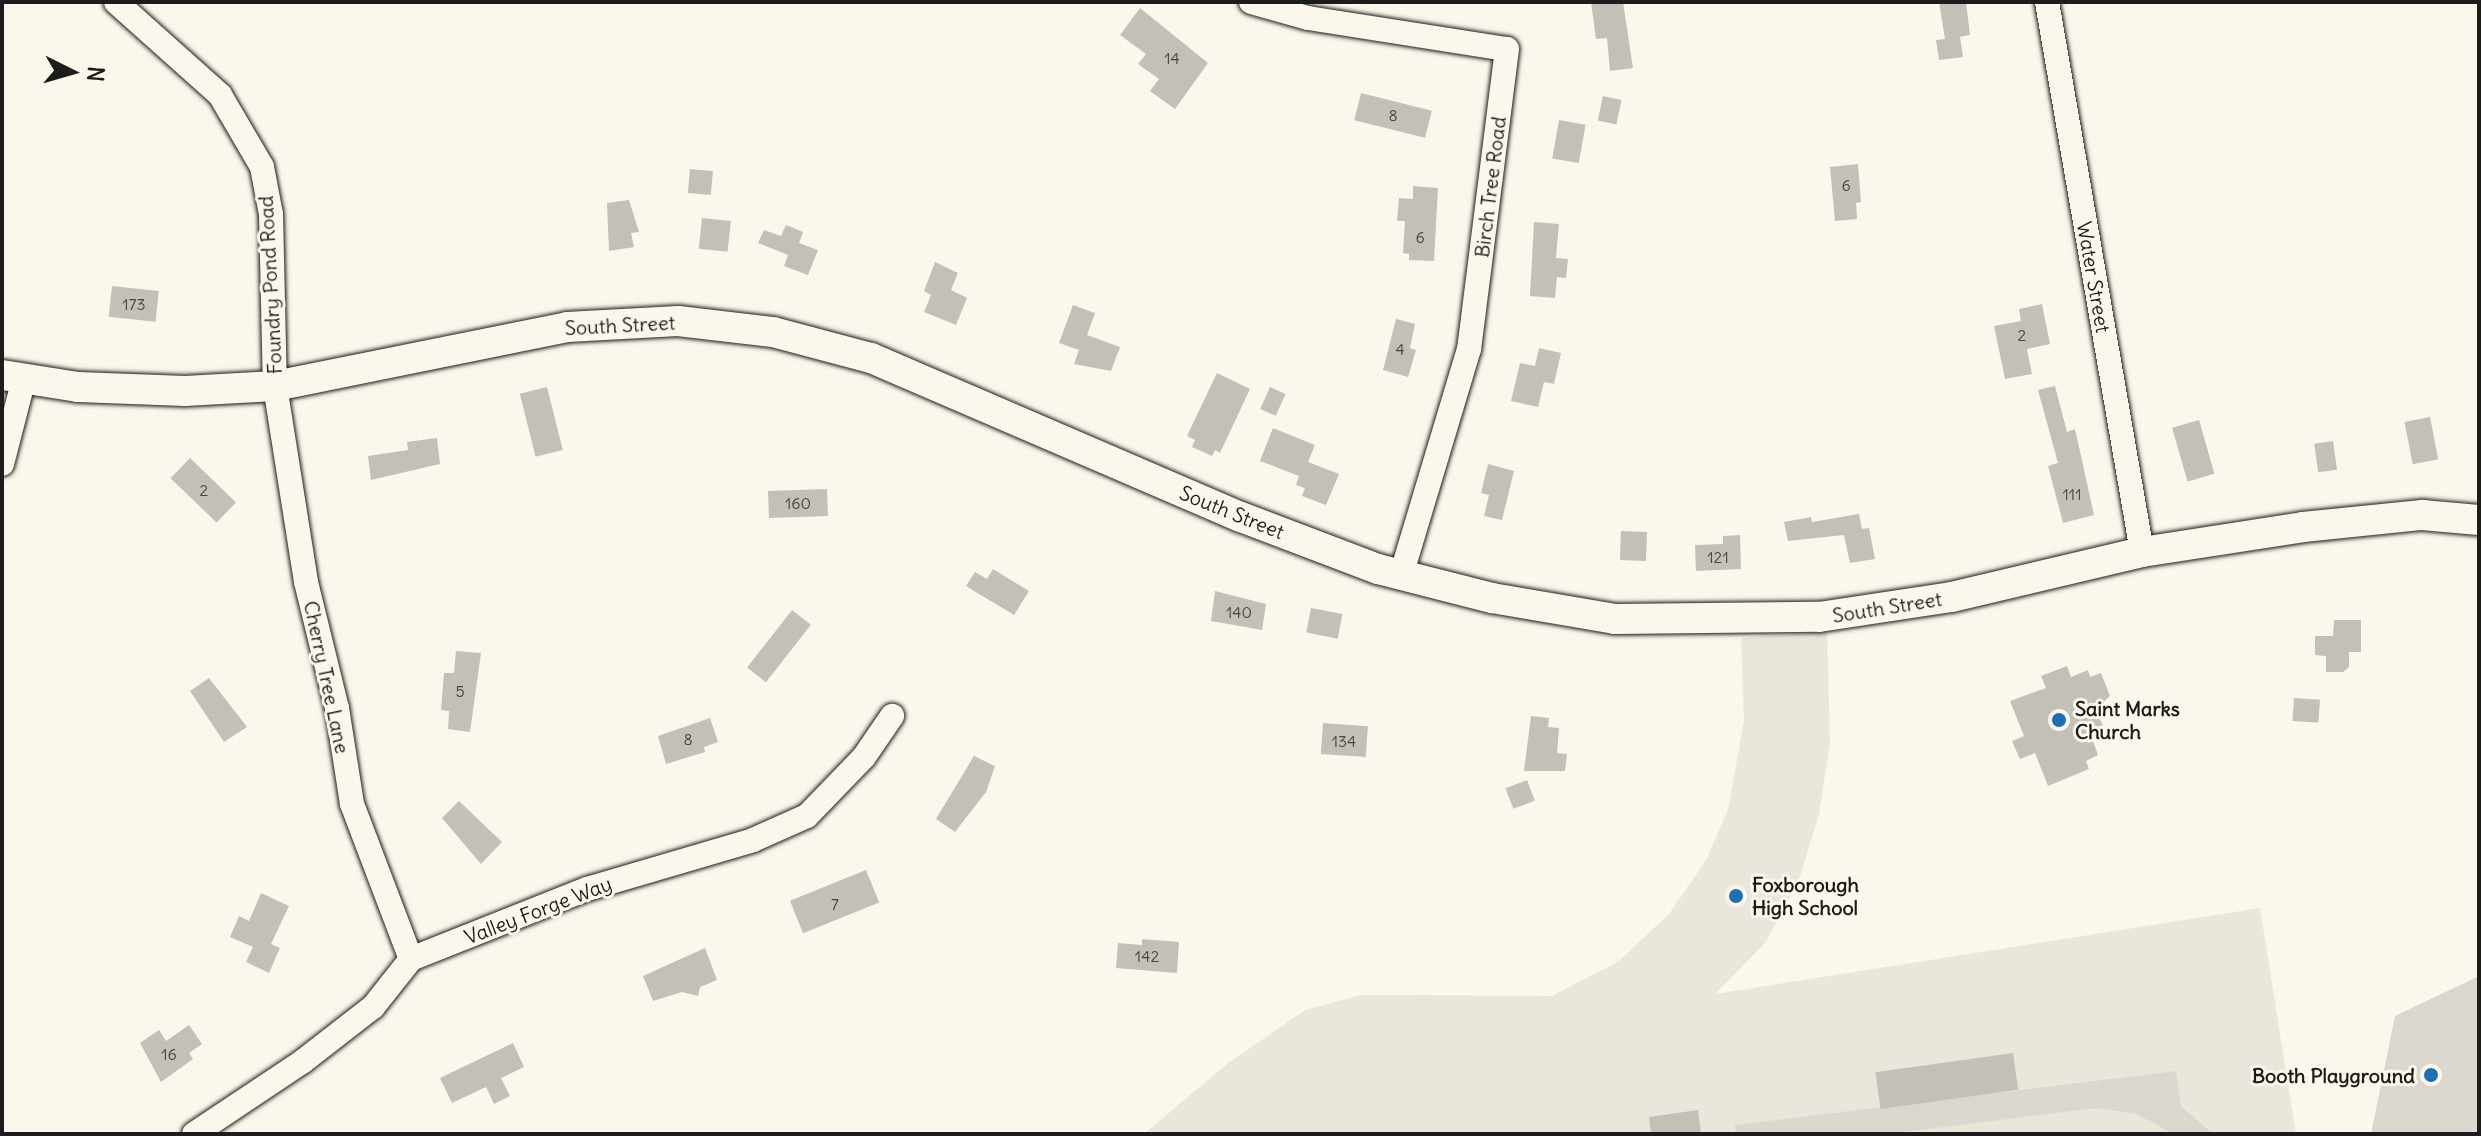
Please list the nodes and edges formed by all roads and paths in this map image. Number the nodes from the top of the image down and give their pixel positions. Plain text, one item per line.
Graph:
1 (116, 2) edge
2 (1251, 2) edge
3 (2047, 2) edge
4 (13, 379) edge
5 (275, 386) junction
6 (2, 464) edge
7 (2479, 520) edge
8 (2142, 552) junction
9 (1401, 575) junction
10 (892, 716) dead end
11 (411, 959) junction
12 (194, 1134) edge

1 - 5 street, Foundry Pond Road
2 - 9 street, Birch Tree Road
3 - 8 street, Water Street
4 - 5 main road, South Street
4 - 6 street
5 - 9 main road, South Street
5 - 11 street, Cherry Tree Lane
7 - 8 main road, South Street
8 - 9 main road, South Street
10 - 11 street, Valley Forge Way
11 - 12 street, Valley Forge Way

